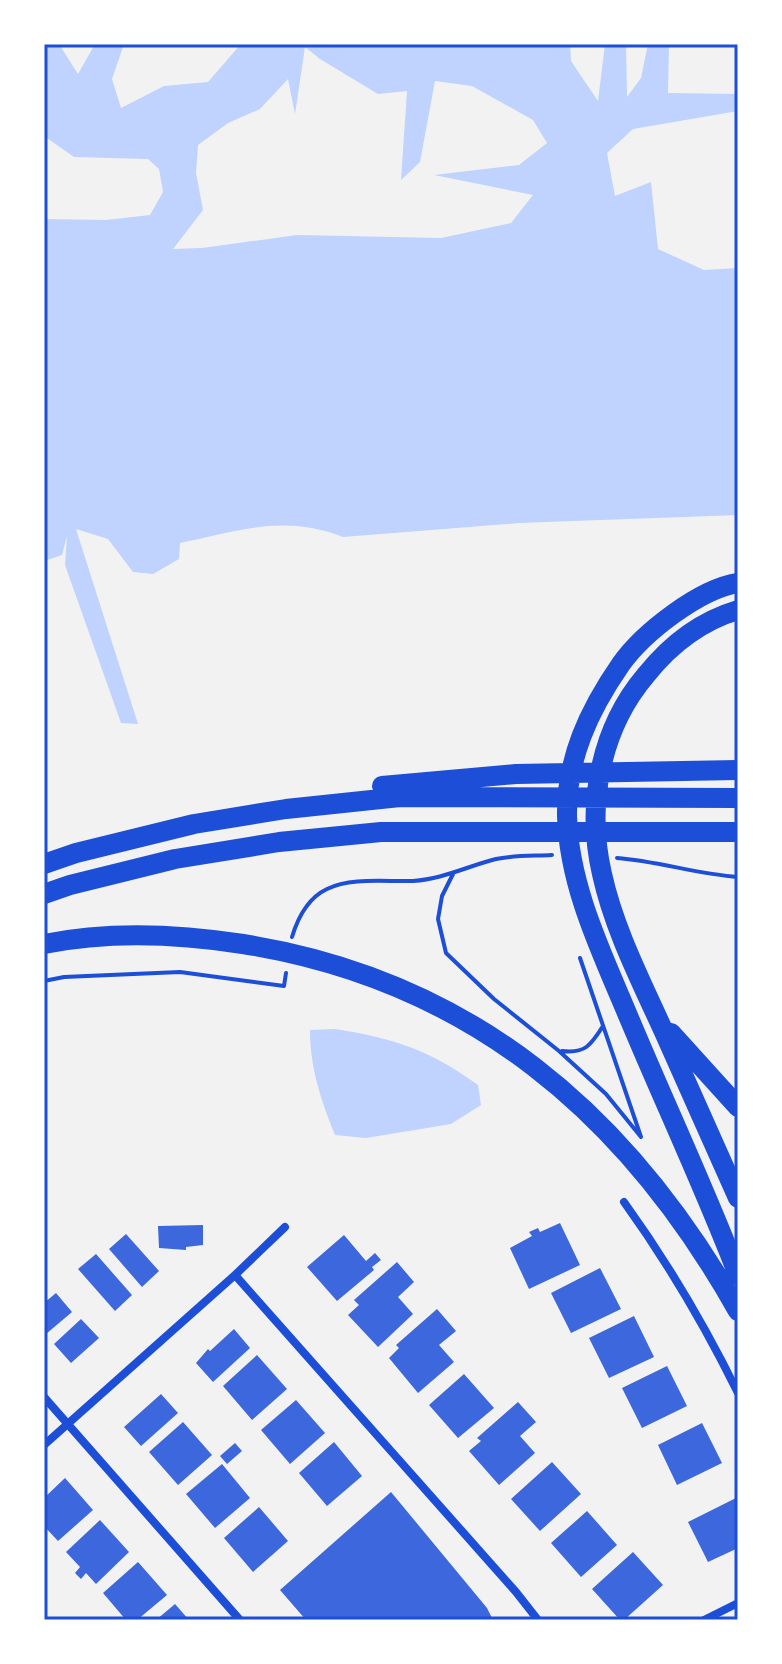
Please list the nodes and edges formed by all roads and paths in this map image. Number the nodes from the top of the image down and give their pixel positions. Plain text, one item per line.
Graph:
1 (738, 583) edge
2 (738, 610) edge
3 (738, 770) edge
4 (738, 798) edge
5 (194, 824) junction
6 (738, 832) edge
7 (555, 855) dead end
8 (609, 857) dead end
9 (44, 864) edge
10 (453, 874) junction
11 (738, 877) edge
12 (44, 894) edge
13 (291, 941) dead end
14 (44, 944) edge
15 (580, 957) dead end
16 (287, 965) dead end
17 (44, 981) edge
18 (658, 1018) junction
19 (603, 1026) junction
20 (559, 1051) junction
21 (738, 1107) edge
22 (738, 1198) edge
23 (624, 1202) dead end
24 (285, 1227) dead end
25 (235, 1275) junction
26 (738, 1275) edge
27 (738, 1311) edge
28 (738, 1393) edge
29 (44, 1397) edge
30 (67, 1424) junction
31 (44, 1445) edge
32 (738, 1603) edge
33 (240, 1620) edge
34 (538, 1620) edge
35 (704, 1620) edge

1 - 26 highway
2 - 18 highway
3 - 5 highway
4 - 5 highway
5 - 9 highway
6 - 12 highway
7 - 10 path
8 - 11 path
10 - 13 path
10 - 20 path
14 - 27 highway
15 - 19 path
16 - 17 path
18 - 21 highway
18 - 22 highway
19 - 20 path
19 - 20 path
23 - 28 street
24 - 25 street
25 - 30 street
25 - 34 street
29 - 30 street
30 - 31 street
30 - 33 street
32 - 35 street

